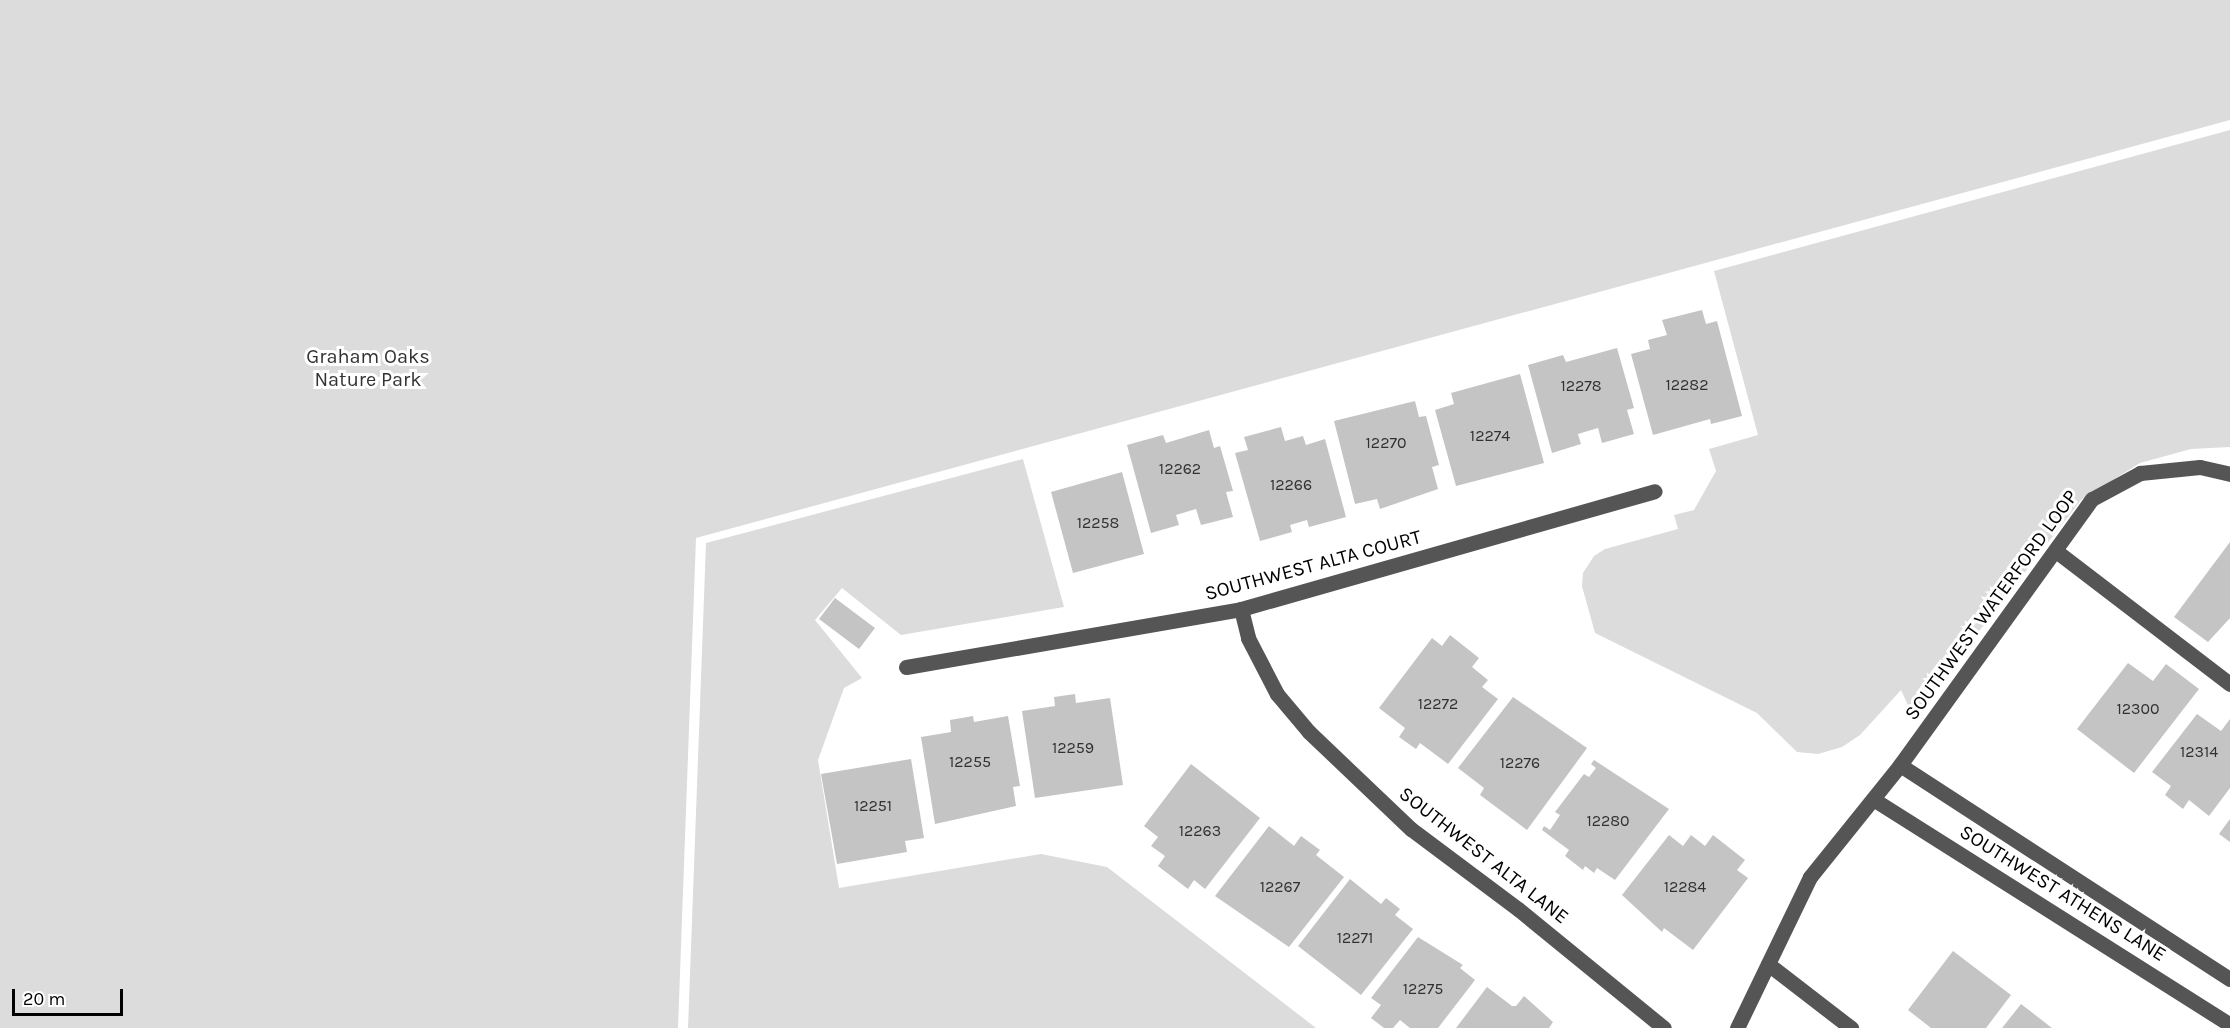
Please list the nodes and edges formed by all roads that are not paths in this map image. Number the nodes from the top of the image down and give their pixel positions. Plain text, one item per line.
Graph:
1 (2230, 474) edge
2 (1655, 491) dead end
3 (2056, 551) junction
4 (1241, 609) junction
5 (906, 667) dead end
6 (2230, 684) edge
7 (1900, 765) junction
8 (1873, 799) junction
9 (1768, 964) junction
10 (2230, 979) edge
11 (2230, 1024) edge
12 (1664, 1028) edge
13 (1737, 1028) edge
14 (1851, 1028) edge

1 - 3 street, SOUTHWEST WATERFORD LOOP
2 - 4 street, SOUTHWEST ALTA COURT
3 - 6 street
3 - 7 street, SOUTHWEST WATERFORD LOOP
4 - 5 street, SOUTHWEST ALTA COURT
4 - 12 street, SOUTHWEST ALTA LANE
7 - 8 street, SOUTHWEST WATERFORD LOOP
7 - 10 street, SOUTHWEST ATHENS LANE
8 - 9 street, SOUTHWEST WATERFORD LOOP
8 - 11 street, SOUTHWEST ATHENS LANE
9 - 13 street, SOUTHWEST WATERFORD LOOP
9 - 14 street

